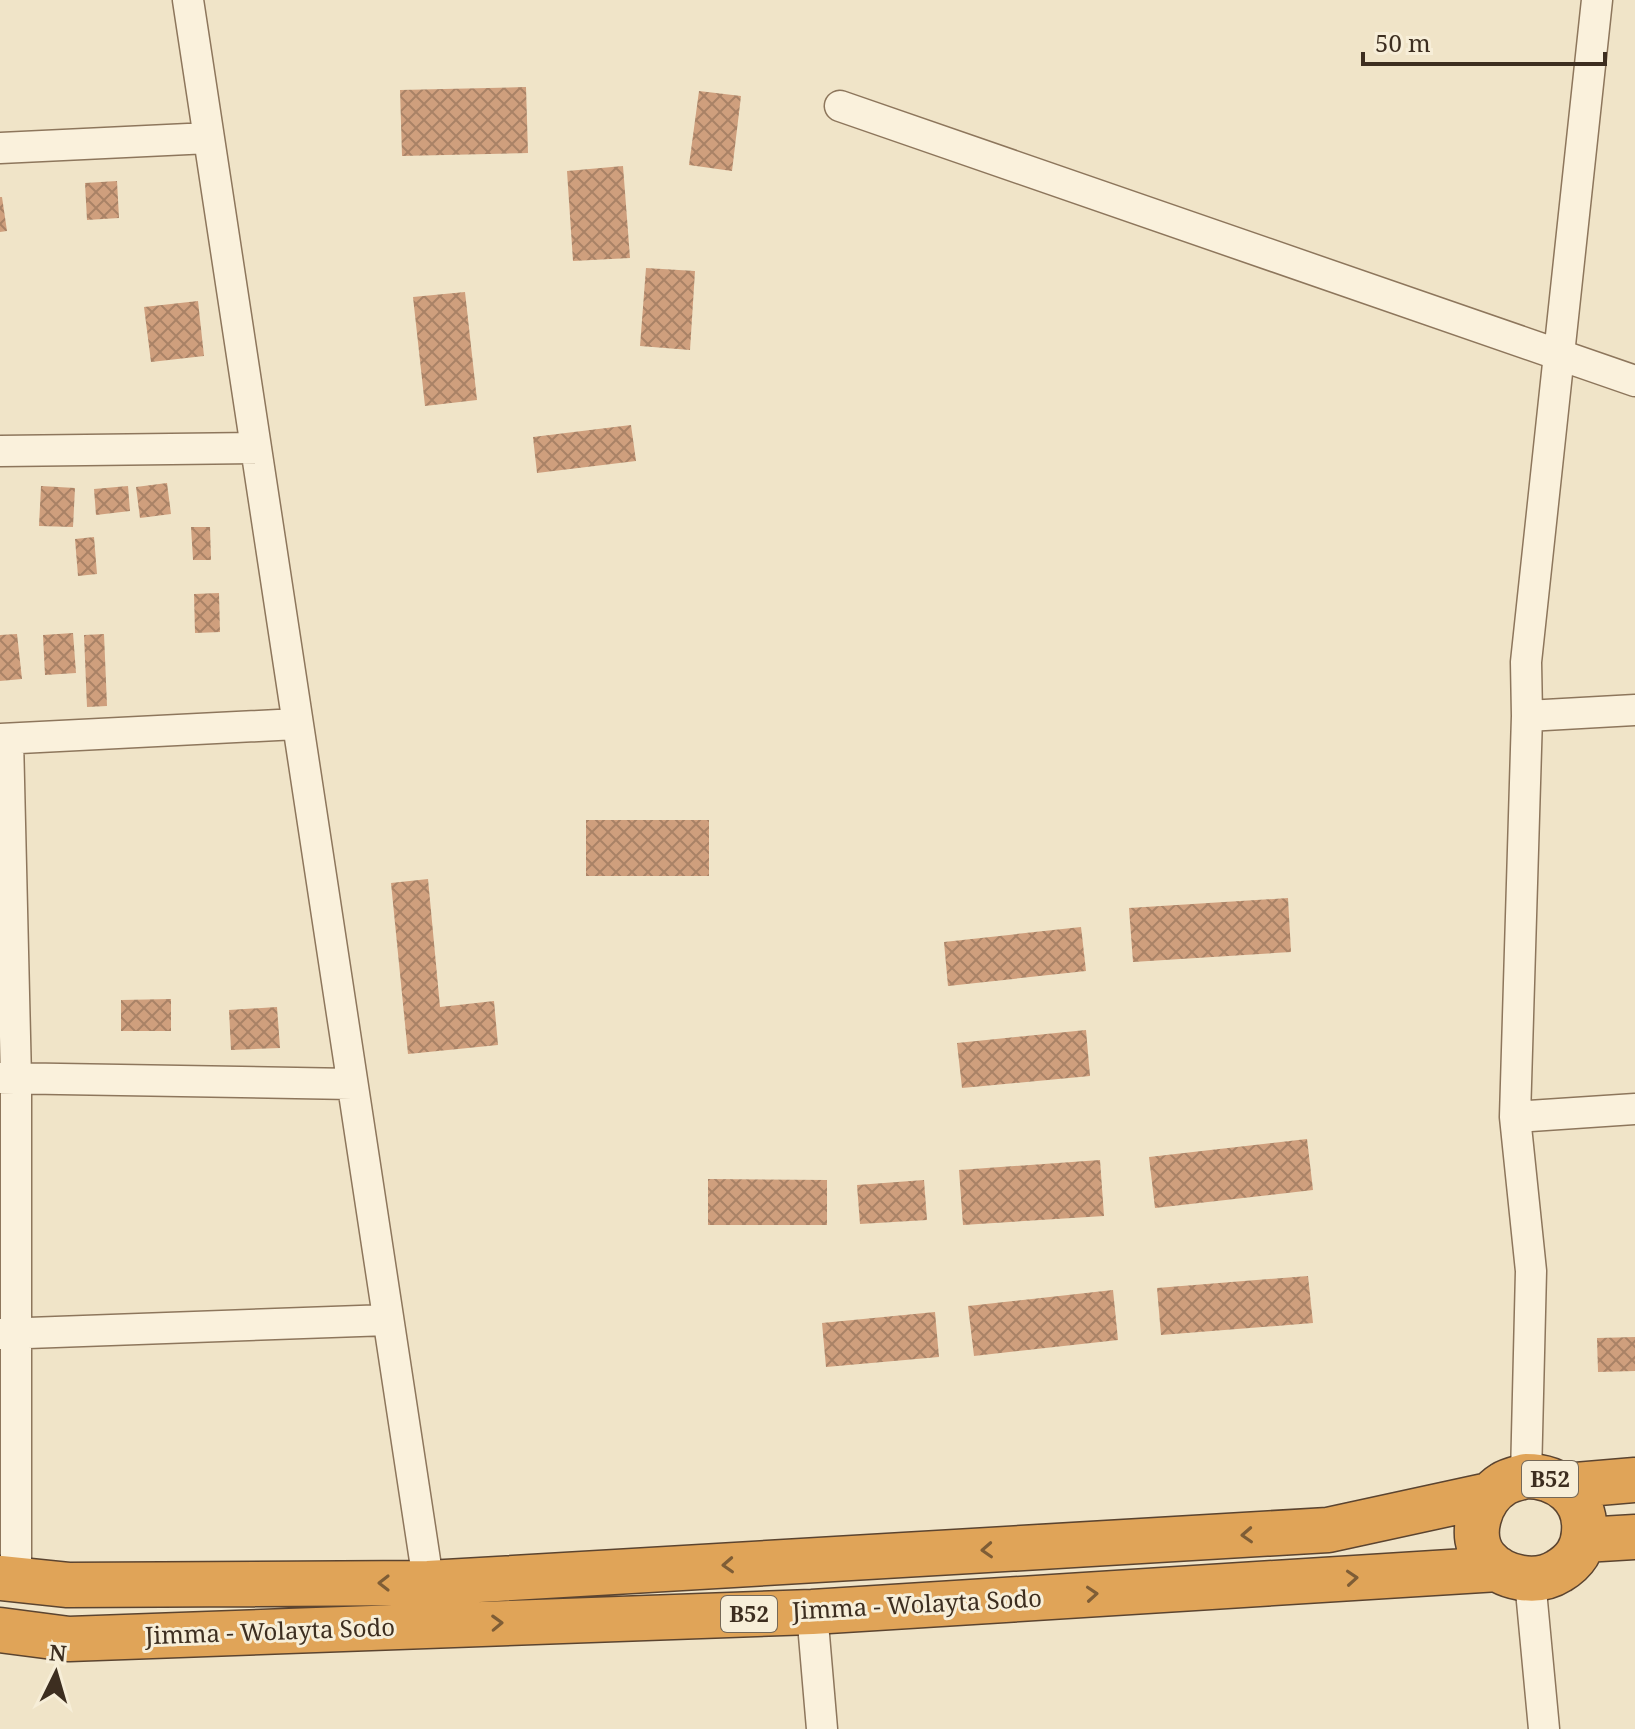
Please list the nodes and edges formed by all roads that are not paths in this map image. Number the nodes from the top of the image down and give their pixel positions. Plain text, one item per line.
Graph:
1 (188, 0) edge
2 (1597, 0) edge
3 (840, 106) dead end
4 (209, 138) junction
5 (0, 148) edge
6 (1559, 354) junction
7 (1635, 381) edge
8 (256, 448) junction
9 (0, 451) edge
10 (1635, 710) edge
11 (1527, 716) junction
12 (297, 724) junction
13 (4, 739) edge
14 (8, 1078) edge
15 (352, 1084) junction
16 (1635, 1109) edge
17 (1515, 1117) junction
18 (388, 1320) junction
19 (8, 1333) edge
20 (1635, 1480) edge
21 (1526, 1486) junction
22 (1635, 1537) edge
23 (1584, 1540) junction
24 (1514, 1574) junction
25 (8, 1579) edge
26 (428, 1583) junction
27 (812, 1612) junction
28 (435, 1625) junction
29 (0, 1630) edge
30 (822, 1729) edge
31 (1544, 1729) edge

1 - 4 street
2 - 6 street
3 - 6 street
4 - 5 street
4 - 8 street
6 - 7 street
6 - 11 street
8 - 9 street
8 - 12 street
10 - 11 street
11 - 17 street
12 - 13 street
12 - 15 street
13 - 14 street
14 - 15 street
14 - 19 street
15 - 18 street
16 - 17 street
17 - 21 street
18 - 19 street
18 - 26 street
19 - 25 street
20 - 21 highway, Jimma - Wolayta Sodo / B52
21 - 23 highway, B52
21 - 24 highway, B52
21 -> 26 highway, Jimma - Wolayta Sodo / B52
22 - 23 highway
23 - 24 highway, Jimma - Wolayta Sodo / B52
27 -> 24 highway, Jimma - Wolayta Sodo / B52
24 - 31 street
26 -> 25 highway, Jimma - Wolayta Sodo / B52
26 - 28 street
28 -> 27 highway, Jimma - Wolayta Sodo / B52
27 - 30 street
28 - 29 highway, Jimma - Wolayta Sodo / B52

